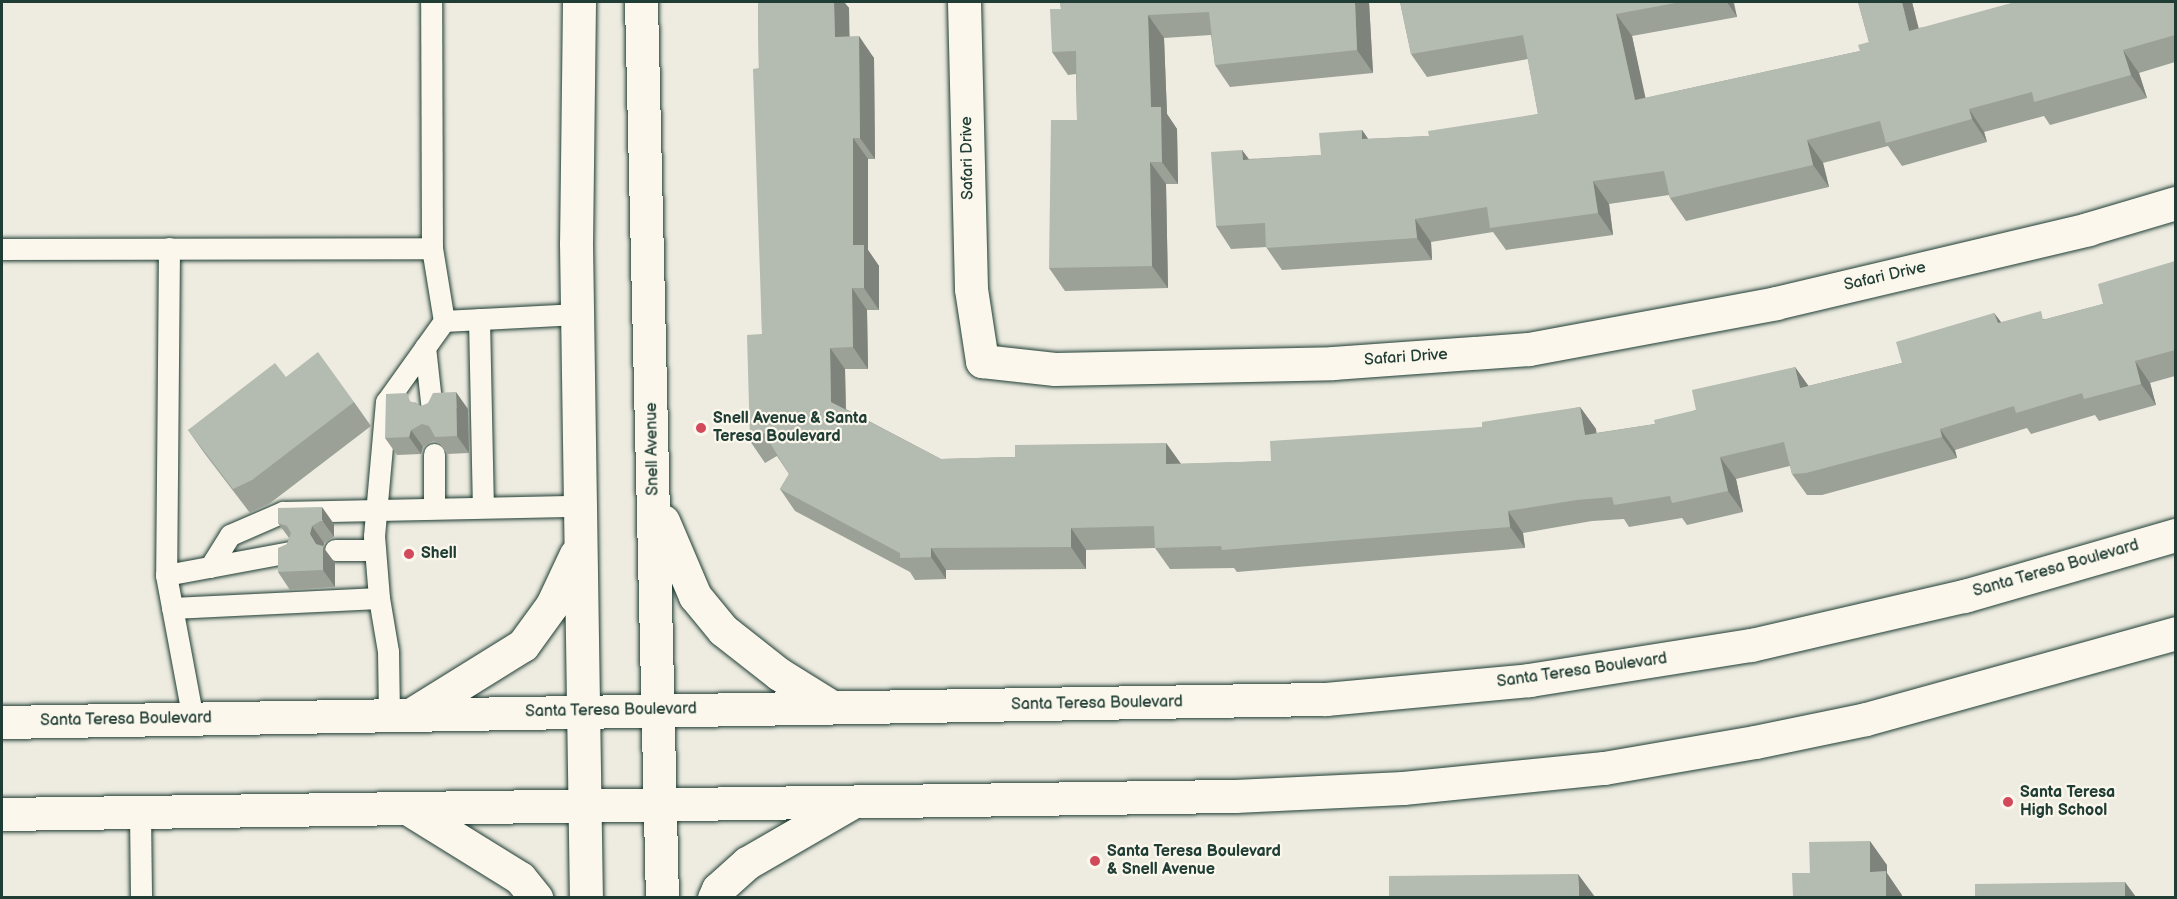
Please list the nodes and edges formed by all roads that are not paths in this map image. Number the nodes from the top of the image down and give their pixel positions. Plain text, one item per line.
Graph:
1 (431, 2) edge
2 (579, 2) edge
3 (641, 2) edge
4 (964, 2) edge
5 (2175, 203) edge
6 (169, 248) junction
7 (432, 248) junction
8 (2, 249) edge
9 (577, 314) junction
10 (479, 319) junction
11 (444, 321) junction
12 (424, 347) junction
13 (432, 410) edge
14 (434, 454) edge
15 (654, 498) junction
16 (483, 506) junction
17 (580, 506) junction
18 (434, 507) junction
19 (377, 508) junction
20 (2175, 535) edge
21 (580, 547) junction
22 (335, 550) dead end
23 (375, 550) junction
24 (290, 552) edge
25 (210, 567) junction
26 (166, 575) junction
27 (378, 598) junction
28 (172, 608) junction
29 (2175, 633) edge
30 (831, 707) junction
31 (660, 710) junction
32 (582, 711) junction
33 (400, 715) junction
34 (193, 719) junction
35 (2, 722) edge
36 (852, 802) junction
37 (584, 805) junction
38 (661, 805) junction
39 (407, 808) junction
40 (140, 813) junction
41 (2, 814) edge
42 (141, 897) edge
43 (536, 897) edge
44 (586, 897) edge
45 (662, 897) edge
46 (714, 897) edge

1 - 7 lane
2 - 9 main road
3 - 15 main road, Snell Avenue
4 - 5 main road, Safari Drive
6 - 7 lane
6 - 8 lane
6 - 26 lane
7 - 11 lane
9 - 10 lane
9 - 17 main road
10 - 11 lane
10 - 16 lane
11 - 12 lane
12 - 13 lane
12 - 19 lane
14 - 18 lane
15 - 30 main road
15 - 31 main road, Snell Avenue
16 - 17 lane
16 - 18 lane
17 - 21 main road
18 - 19 lane
19 - 23 lane
19 - 25 lane
20 - 30 main road, Santa Teresa Boulevard
21 - 32 main road
21 - 33 main road
22 - 23 lane
23 - 27 lane
24 - 25 lane
25 - 26 lane
26 - 28 lane
27 - 28 lane
27 - 33 lane
28 - 34 lane
29 - 36 main road
30 - 31 main road, Santa Teresa Boulevard
31 - 32 main road, Santa Teresa Boulevard
31 - 38 main road, Snell Avenue
32 - 33 main road, Santa Teresa Boulevard
32 - 37 main road
33 - 34 main road, Santa Teresa Boulevard
34 - 35 main road, Santa Teresa Boulevard
36 - 38 main road
36 - 46 main road
37 - 38 main road
37 - 39 main road
37 - 44 main road
38 - 45 main road, Snell Avenue
39 - 40 main road
39 - 43 main road
40 - 41 main road
40 - 42 lane

